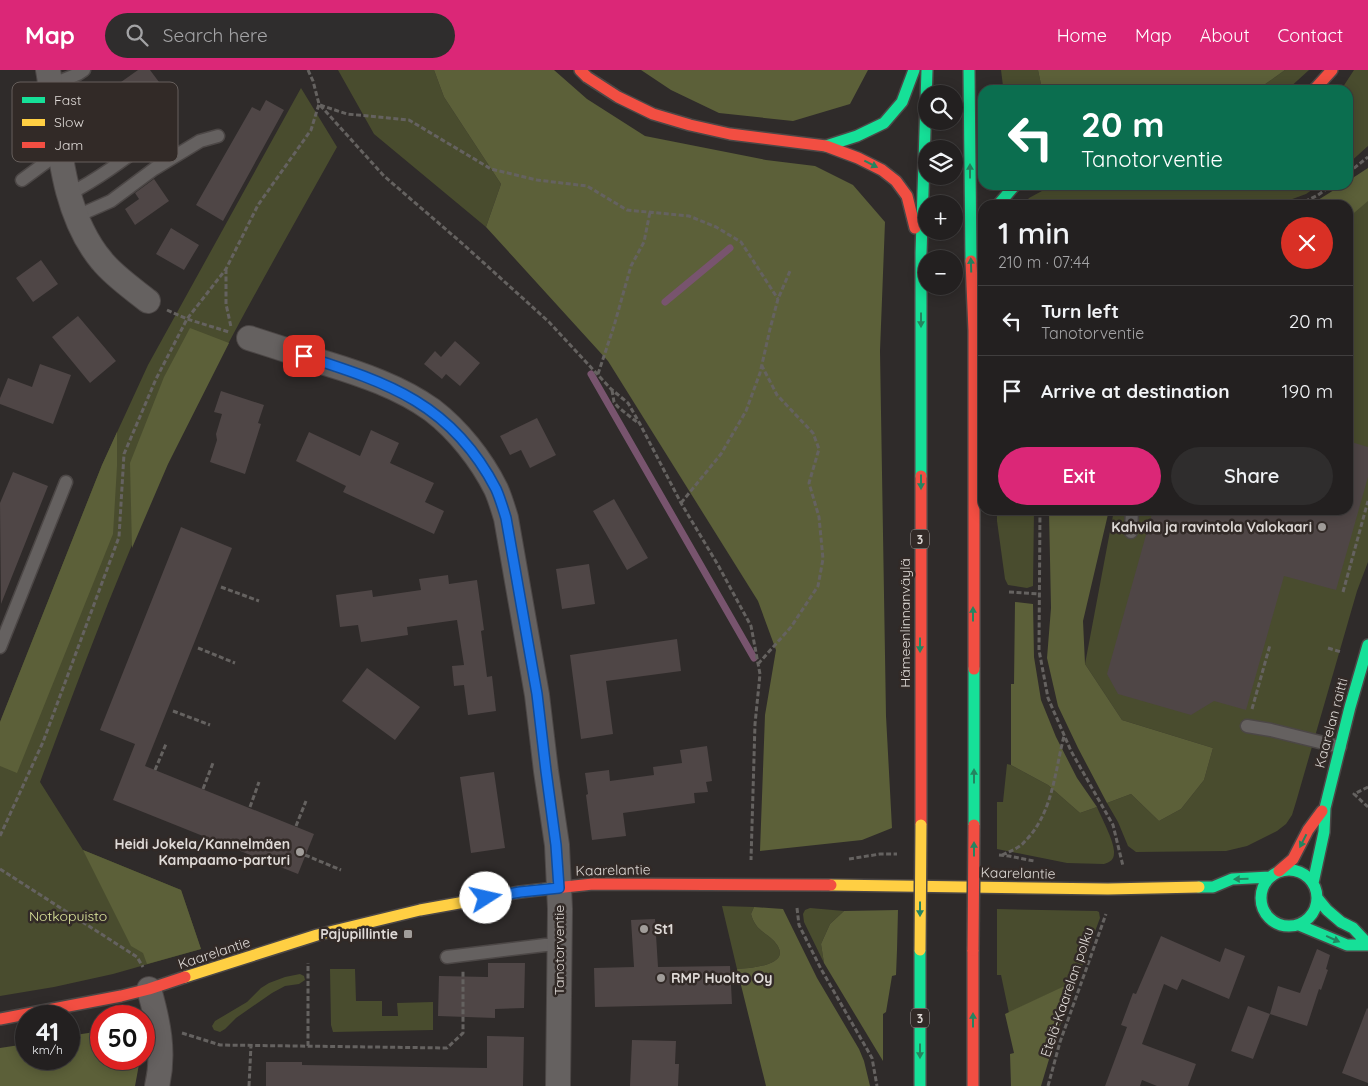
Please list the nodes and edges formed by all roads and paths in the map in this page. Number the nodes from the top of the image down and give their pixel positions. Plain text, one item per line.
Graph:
1 (84, 70) edge
2 (308, 70) edge
3 (580, 70) edge
4 (914, 70) edge
5 (927, 70) edge
6 (969, 70) edge
7 (978, 70) edge
8 (1332, 70) edge
9 (50, 78) edge
10 (981, 83) dead end
11 (1318, 85) edge
12 (319, 104) junction
13 (218, 136) dead end
14 (826, 146) junction
15 (178, 154) edge
16 (1368, 157) edge
17 (46, 162) edge
18 (62, 162) edge
19 (121, 162) edge
20 (166, 162) edge
21 (1353, 169) edge
22 (22, 180) dead end
23 (1011, 190) edge
24 (1324, 190) edge
25 (69, 194) junction
26 (1002, 200) edge
27 (1307, 200) edge
28 (650, 212) junction
29 (77, 216) junction
30 (920, 250) edge
31 (921, 250) edge
32 (226, 269) junction
33 (790, 271) dead end
34 (921, 295) edge
35 (778, 299) junction
36 (148, 301) joint
37 (978, 302) edge
38 (187, 319) junction
39 (974, 331) junction
40 (249, 338) dead end
41 (762, 366) junction
42 (598, 374) junction
43 (611, 389) junction
44 (640, 424) junction
45 (66, 482) dead end
46 (1368, 501) edge
47 (681, 503) junction
48 (1040, 515) edge
49 (1132, 515) edge
50 (1131, 532) dead end
51 (221, 587) dead end
52 (1008, 592) dead end
53 (1343, 592) dead end
54 (1039, 594) junction
55 (258, 601) dead end
56 (1270, 645) dead end
57 (1368, 645) edge
58 (0, 647) edge
59 (198, 648) dead end
60 (1328, 648) dead end
61 (1347, 654) dead end
62 (234, 663) dead end
63 (758, 664) junction
64 (173, 711) dead end
65 (210, 725) dead end
66 (1247, 726) joint
67 (1064, 736) junction
68 (166, 744) dead end
69 (1340, 747) junction
70 (213, 763) dead end
71 (155, 770) dead end
72 (259, 782) dead end
73 (1368, 786) edge
74 (203, 789) dead end
75 (306, 801) dead end
76 (250, 807) dead end
77 (1368, 807) edge
78 (1325, 808) junction
79 (296, 826) dead end
80 (0, 836) edge
81 (306, 855) dead end
82 (1001, 855) dead end
83 (750, 863) dead end
84 (1124, 866) dead end
85 (0, 869) edge
86 (341, 870) dead end
87 (1274, 874) junction
88 (1314, 883) junction
89 (1213, 887) junction
90 (559, 888) junction
91 (1225, 892) dead end
92 (1318, 899) junction
93 (1251, 901) dead end
94 (796, 904) dead end
95 (1262, 908) junction
96 (1107, 913) dead end
97 (1299, 925) junction
98 (1368, 944) edge
99 (560, 945) junction
100 (463, 955) junction
101 (447, 957) dead end
102 (308, 959) dead end
103 (147, 980) junction
104 (0, 1019) edge
105 (180, 1033) dead end
106 (251, 1045) junction
107 (308, 1046) junction
108 (157, 1086) edge
109 (249, 1086) edge
110 (558, 1086) edge
111 (876, 1086) edge
112 (920, 1086) edge
113 (973, 1086) edge
114 (1048, 1086) edge

1 - 9 lane
2 - 12 path
3 - 14 main road
4 - 14 main road
5 - 31 main road, Hämeenlinnanväylä / 3
39 -> 6 main road
7 - 10 main road
8 - 11 main road
12 - 28 path
12 - 32 path
12 - 42 path
13 - 15 lane
14 -> 30 main road
16 - 21 path
17 - 22 lane
18 - 25 street
19 - 25 lane
20 - 29 lane
23 - 26 main road
24 - 27 path
25 - 29 street
28 - 35 path
28 - 42 path
29 - 36 street
32 - 38 path
32 - 38 path
33 - 35 path
34 -> 112 main road, Hämeenlinnanväylä / 3, bridge
35 - 41 path
36 - 38 path
37 - 39 main road
38 - 80 path
113 -> 39 main road, bridge
40 - 90 street, Tanotorventie
41 - 47 path
41 - 63 path
42 - 43 path
43 - 44 path
43 - 44 path
44 - 47 path
45 - 58 lane
46 - 53 path
47 - 63 path
48 - 54 path
49 - 50 lane
51 - 55 path
52 - 54 path
54 - 67 path
56 - 66 path
57 - 69 main road, Kaarelan raitti
59 - 62 path
60 - 61 path
63 - 83 path
64 - 65 path
66 - 69 lane
67 - 82 path
67 - 84 path
68 - 71 path
69 - 78 main road, Kaarelan raitti
70 - 74 path
72 - 76 path
73 - 77 path
75 - 79 path
78 -> 87 main road, Kaarelan raitti
78 - 88 main road, Kaarelan raitti
81 - 86 path
85 - 103 path
87 - 88 main road
87 -> 89 main road, Kaarelantie
87 - 95 main road
88 - 92 main road
89 - 90 main road, Kaarelantie
89 - 91 main road, Kaarelantie
90 - 99 street, Tanotorventie
90 - 103 main road, Kaarelantie
92 - 97 main road
92 - 98 main road
93 - 95 main road
94 - 111 path
95 - 97 main road
96 - 114 path, Etelä-Kaarelan polku
97 -> 98 main road
99 - 100 lane
99 - 110 street, Tanotorventie
100 - 101 lane
100 - 107 path
102 - 107 path
103 - 104 main road, Kaarelantie
103 - 108 street
105 - 106 path
106 - 107 path
106 - 109 path

